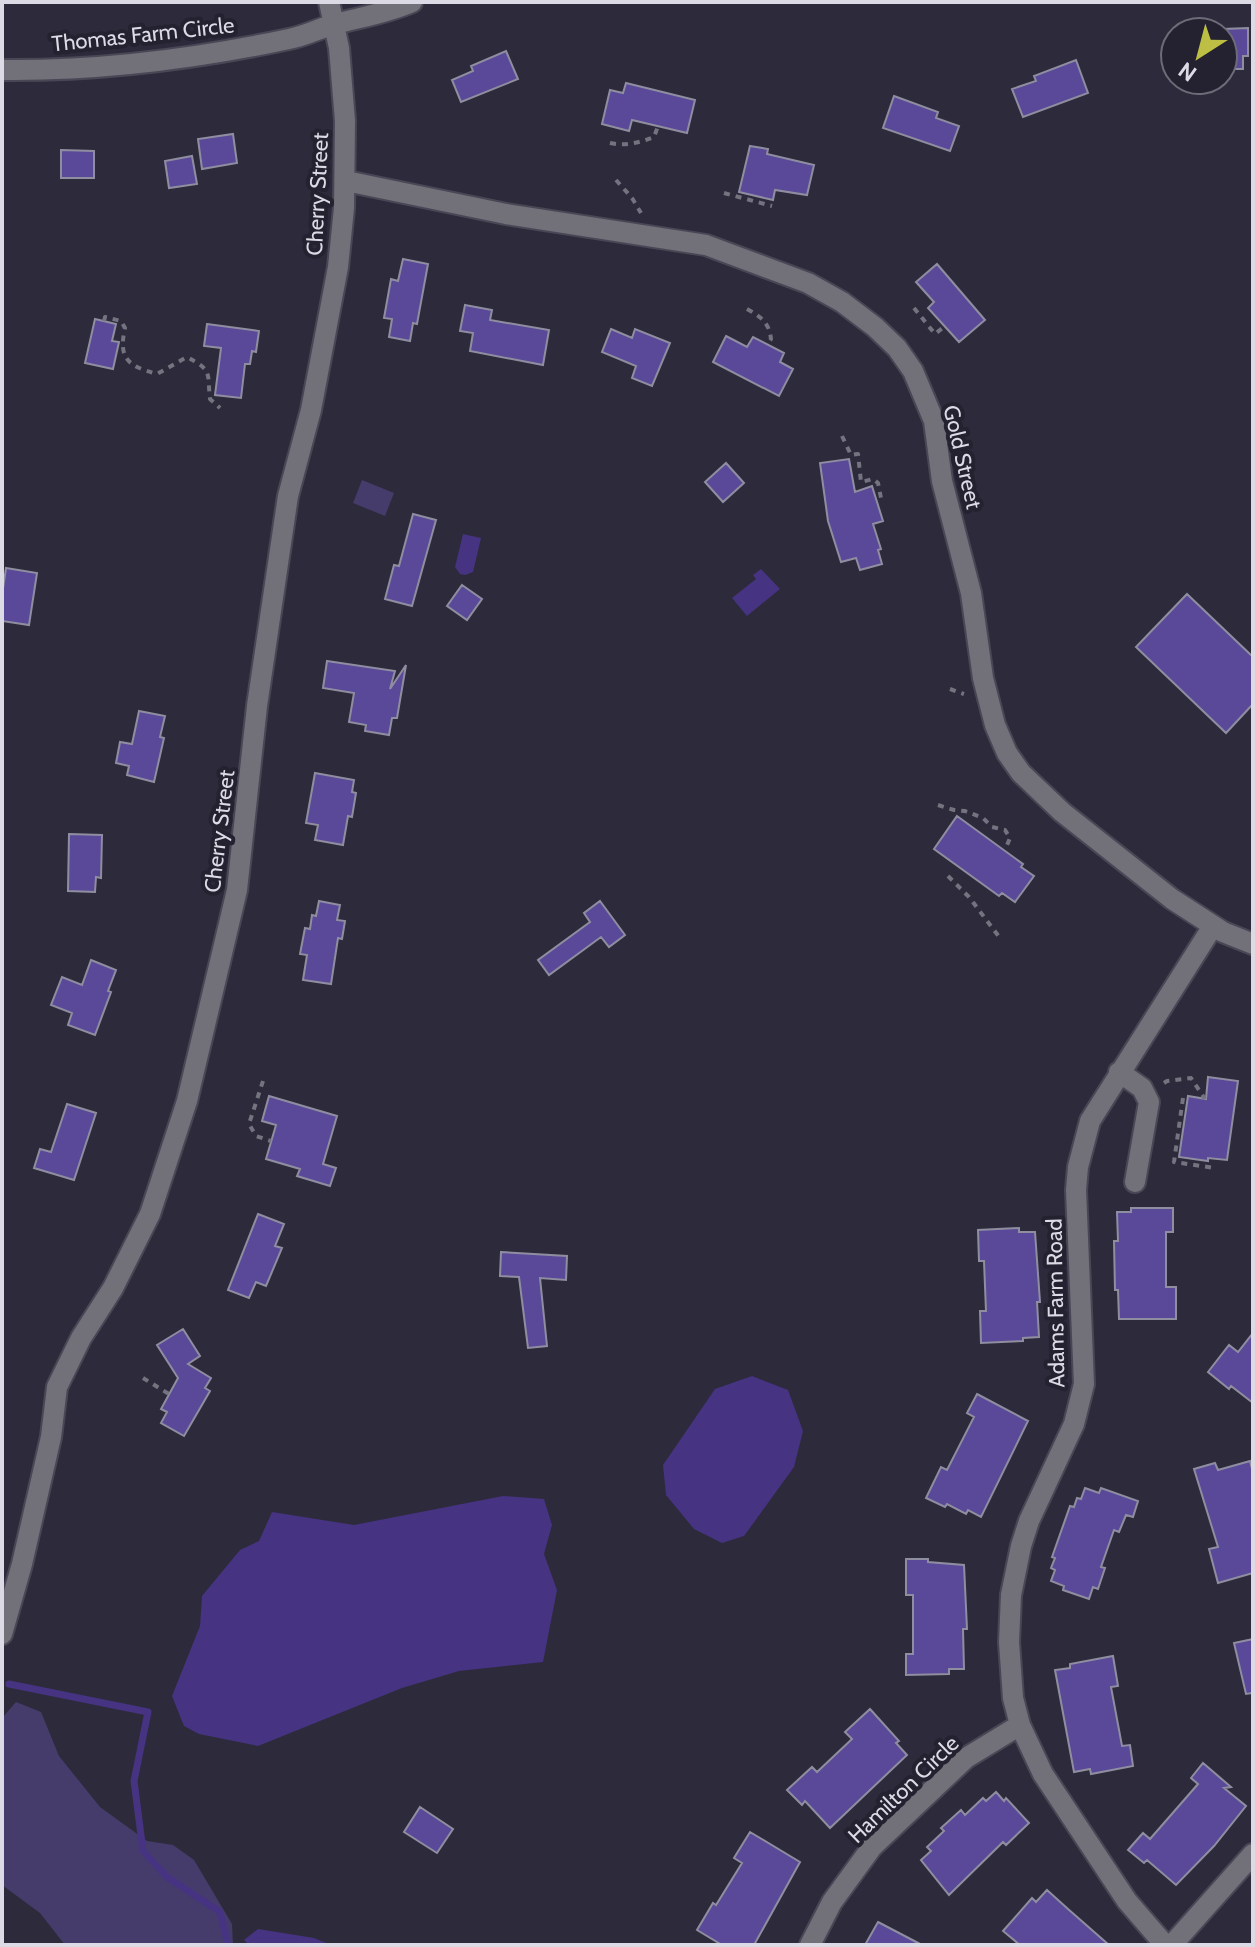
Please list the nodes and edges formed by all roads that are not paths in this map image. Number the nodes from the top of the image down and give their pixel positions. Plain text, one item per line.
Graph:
1 (329, 2) edge
2 (412, 2) edge
3 (334, 24) junction
4 (2, 70) edge
5 (346, 181) junction
6 (1213, 926) junction
7 (1253, 944) edge
8 (1119, 1072) junction
9 (1135, 1182) dead end
10 (2, 1634) edge
11 (1020, 1725) junction
12 (1253, 1854) edge
13 (810, 1945) edge
14 (1165, 1945) edge
15 (1172, 1945) edge

1 - 3 street, Cherry Street
2 - 3 street, Thomas Farm Circle
3 - 4 street, Thomas Farm Circle
3 - 5 street, Cherry Street
5 - 6 street, Gold Street
5 - 10 street, Cherry Street
6 - 7 street, Gold Street
6 - 8 street, Adams Farm Road
8 - 9 street
8 - 11 street, Adams Farm Road
11 - 13 street, Hamilton Circle
11 - 14 street, Adams Farm Road
12 - 15 street

